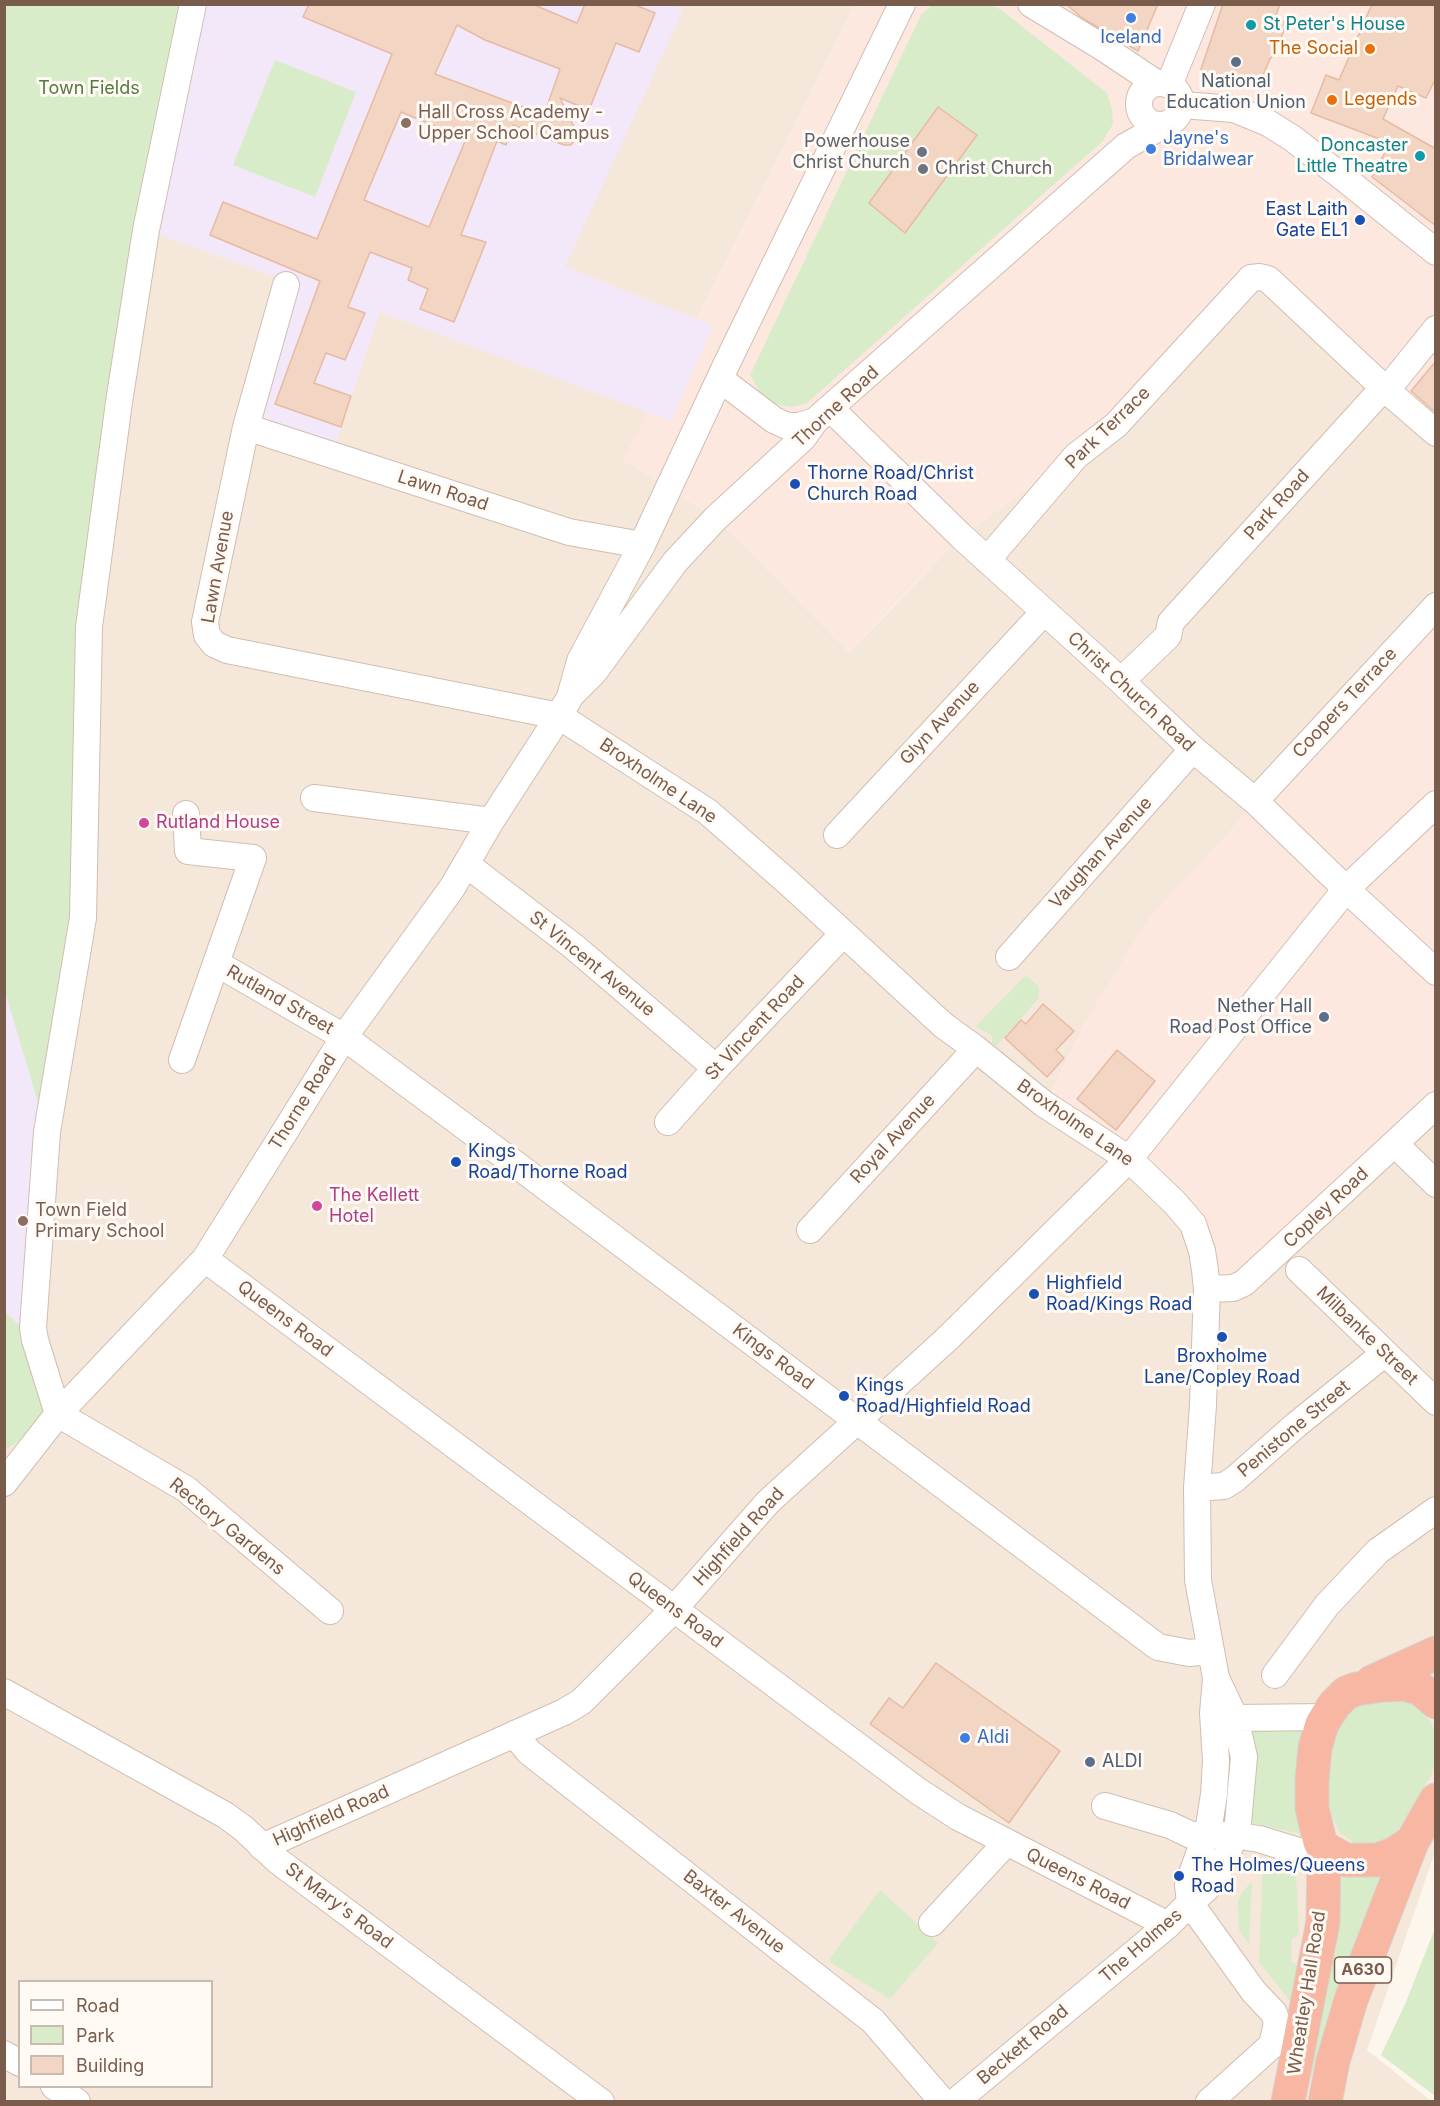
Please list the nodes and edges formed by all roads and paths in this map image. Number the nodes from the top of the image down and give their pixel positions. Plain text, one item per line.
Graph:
1 (193, 4) edge
2 (902, 4) edge
3 (1031, 4) edge
4 (1202, 4) edge
5 (1169, 91) junction
6 (1162, 126) junction
7 (1436, 252) edge
8 (286, 285) dead end
9 (1436, 329) edge
10 (720, 379) junction
11 (1385, 389) junction
12 (823, 415) junction
13 (246, 427) junction
14 (1436, 433) edge
15 (642, 544) junction
16 (987, 560) junction
17 (1436, 606) edge
18 (1044, 612) junction
19 (1121, 681) junction
20 (565, 706) junction
21 (1193, 749) junction
22 (314, 798) dead end
23 (1255, 801) junction
24 (1436, 804) edge
25 (186, 814) dead end
26 (491, 821) junction
27 (837, 835) dead end
28 (466, 864) junction
29 (1346, 889) junction
30 (843, 934) junction
31 (1009, 957) dead end
32 (216, 963) junction
33 (1436, 972) edge
34 (344, 1037) junction
35 (976, 1049) junction
36 (182, 1060) dead end
37 (716, 1068) junction
38 (1436, 1105) edge
39 (668, 1122) dead end
40 (1395, 1144) junction
41 (1129, 1159) junction
42 (1436, 1184) edge
43 (810, 1230) dead end
44 (205, 1259) junction
45 (1299, 1270) dead end
46 (1207, 1289) junction
47 (1385, 1353) junction
48 (1436, 1402) edge
49 (58, 1414) junction
50 (856, 1420) junction
51 (4, 1483) edge
52 (1197, 1488) junction
53 (1436, 1510) edge
54 (674, 1609) junction
55 (330, 1611) dead end
56 (1210, 1651) junction
57 (1436, 1653) edge
58 (1275, 1675) dead end
59 (1216, 1678) junction
60 (1356, 1689) junction
61 (4, 1692) edge
62 (1436, 1702) edge
63 (1326, 1717) junction
64 (1236, 1718) junction
65 (514, 1734) junction
66 (1216, 1761) junction
67 (1105, 1806) dead end
68 (1434, 1806) edge
69 (1207, 1831) junction
70 (1236, 1831) junction
71 (1007, 1842) junction
72 (1412, 1842) junction
73 (262, 1847) junction
74 (1311, 1850) junction
75 (1224, 1860) junction
76 (1190, 1903) junction
77 (932, 1923) dead end
78 (1168, 1925) junction
79 (1091, 1989) joint
80 (1275, 2051) junction
81 (4, 2054) edge
82 (18, 2063) edge
83 (57, 2088) edge
84 (76, 2102) edge
85 (601, 2102) edge
86 (943, 2102) edge
87 (955, 2102) edge
88 (1209, 2102) edge
89 (1282, 2102) edge
90 (1288, 2102) edge
91 (1325, 2102) edge

1 - 49 street
2 - 10 street, Thorne Road
3 - 5 street
4 - 5 street
5 - 6 street
5 - 6 street
5 - 7 street
6 - 12 street, Thorne Road
8 - 13 street, Lawn Avenue
9 - 11 street, Park Road
10 - 12 street
10 - 15 street, Thorne Road
11 - 14 street
11 - 16 street, Park Terrace
11 - 19 street, Park Road
12 - 16 street, Christ Church Road
12 - 20 street, Thorne Road
13 - 15 street, Lawn Road
13 - 20 street, Lawn Avenue
15 - 20 street, Thorne Road
16 - 18 street, Christ Church Road
17 - 23 street, Coopers Terrace
18 - 19 street, Christ Church Road
18 - 27 street, Glyn Avenue
19 - 21 street, Christ Church Road
20 - 26 street, Thorne Road
20 - 30 street, Broxholme Lane
21 - 23 street, Christ Church Road
21 - 31 street, Vaughan Avenue
22 - 26 street
23 - 29 street, Christ Church Road
24 - 29 street, Highfield Road
25 - 32 street, Rutland Street
26 - 28 street, Thorne Road
28 - 34 street, Thorne Road
28 - 37 street, St Vincent Avenue
29 - 33 street, Christ Church Road
29 - 41 street, Highfield Road
30 - 35 street, Broxholme Lane
30 - 37 street, St Vincent Road
32 - 34 street, Rutland Street
32 - 36 street, Rutland Street
34 - 44 street, Thorne Road
34 - 50 street, Kings Road
35 - 41 street, Broxholme Lane
35 - 43 street, Royal Avenue
37 - 39 street, St Vincent Road
38 - 40 street, Copley Road
40 - 42 street
40 - 46 street, Copley Road
41 - 46 street, Broxholme Lane
41 - 50 street, Highfield Road
44 - 49 street, Thorne Road
44 - 54 street, Queens Road
45 - 47 street, Milbanke Street
46 - 52 street, Broxholme Lane
47 - 48 street, Milbanke Street
47 - 52 street, Penistone Street
49 - 51 street, Thorne Road
49 - 55 street, Rectory Gardens
50 - 54 street, Highfield Road
50 - 56 street, Kings Road
52 - 56 street, Broxholme Lane
53 - 58 street
54 - 65 street, Highfield Road
54 - 71 street, Queens Road
56 - 59 street, The Holmes
57 - 60 highway, Wheatley Hall Road
59 - 64 street, The Holmes
59 - 66 street, The Holmes
60 - 62 highway
60 - 63 highway, Wheatley Hall Road
61 - 73 street, St Mary's Road
63 - 64 street
63 - 74 highway, Wheatley Hall Road
64 - 66 street, The Holmes
64 - 70 street, The Holmes
65 - 73 street, Highfield Road
65 - 86 street, Baxter Avenue
66 - 69 street, The Holmes
67 - 69 street
68 - 72 highway, Wheatley Hall Road
69 - 70 street
69 - 76 street, The Holmes
70 - 74 street
70 - 75 street, The Holmes
71 - 77 street
71 - 78 street, Queens Road
72 - 74 highway
72 - 91 highway, Wheatley Hall Road / A630
73 - 85 street, St Mary's Road
74 - 75 street
74 - 90 highway, Wheatley Hall Road / A630
75 - 76 street, The Holmes
76 - 78 street, The Holmes
76 - 80 street
78 - 79 street, The Holmes
79 - 87 street, Beckett Road
80 - 88 street
80 - 89 highway
81 - 82 street
83 - 84 street

